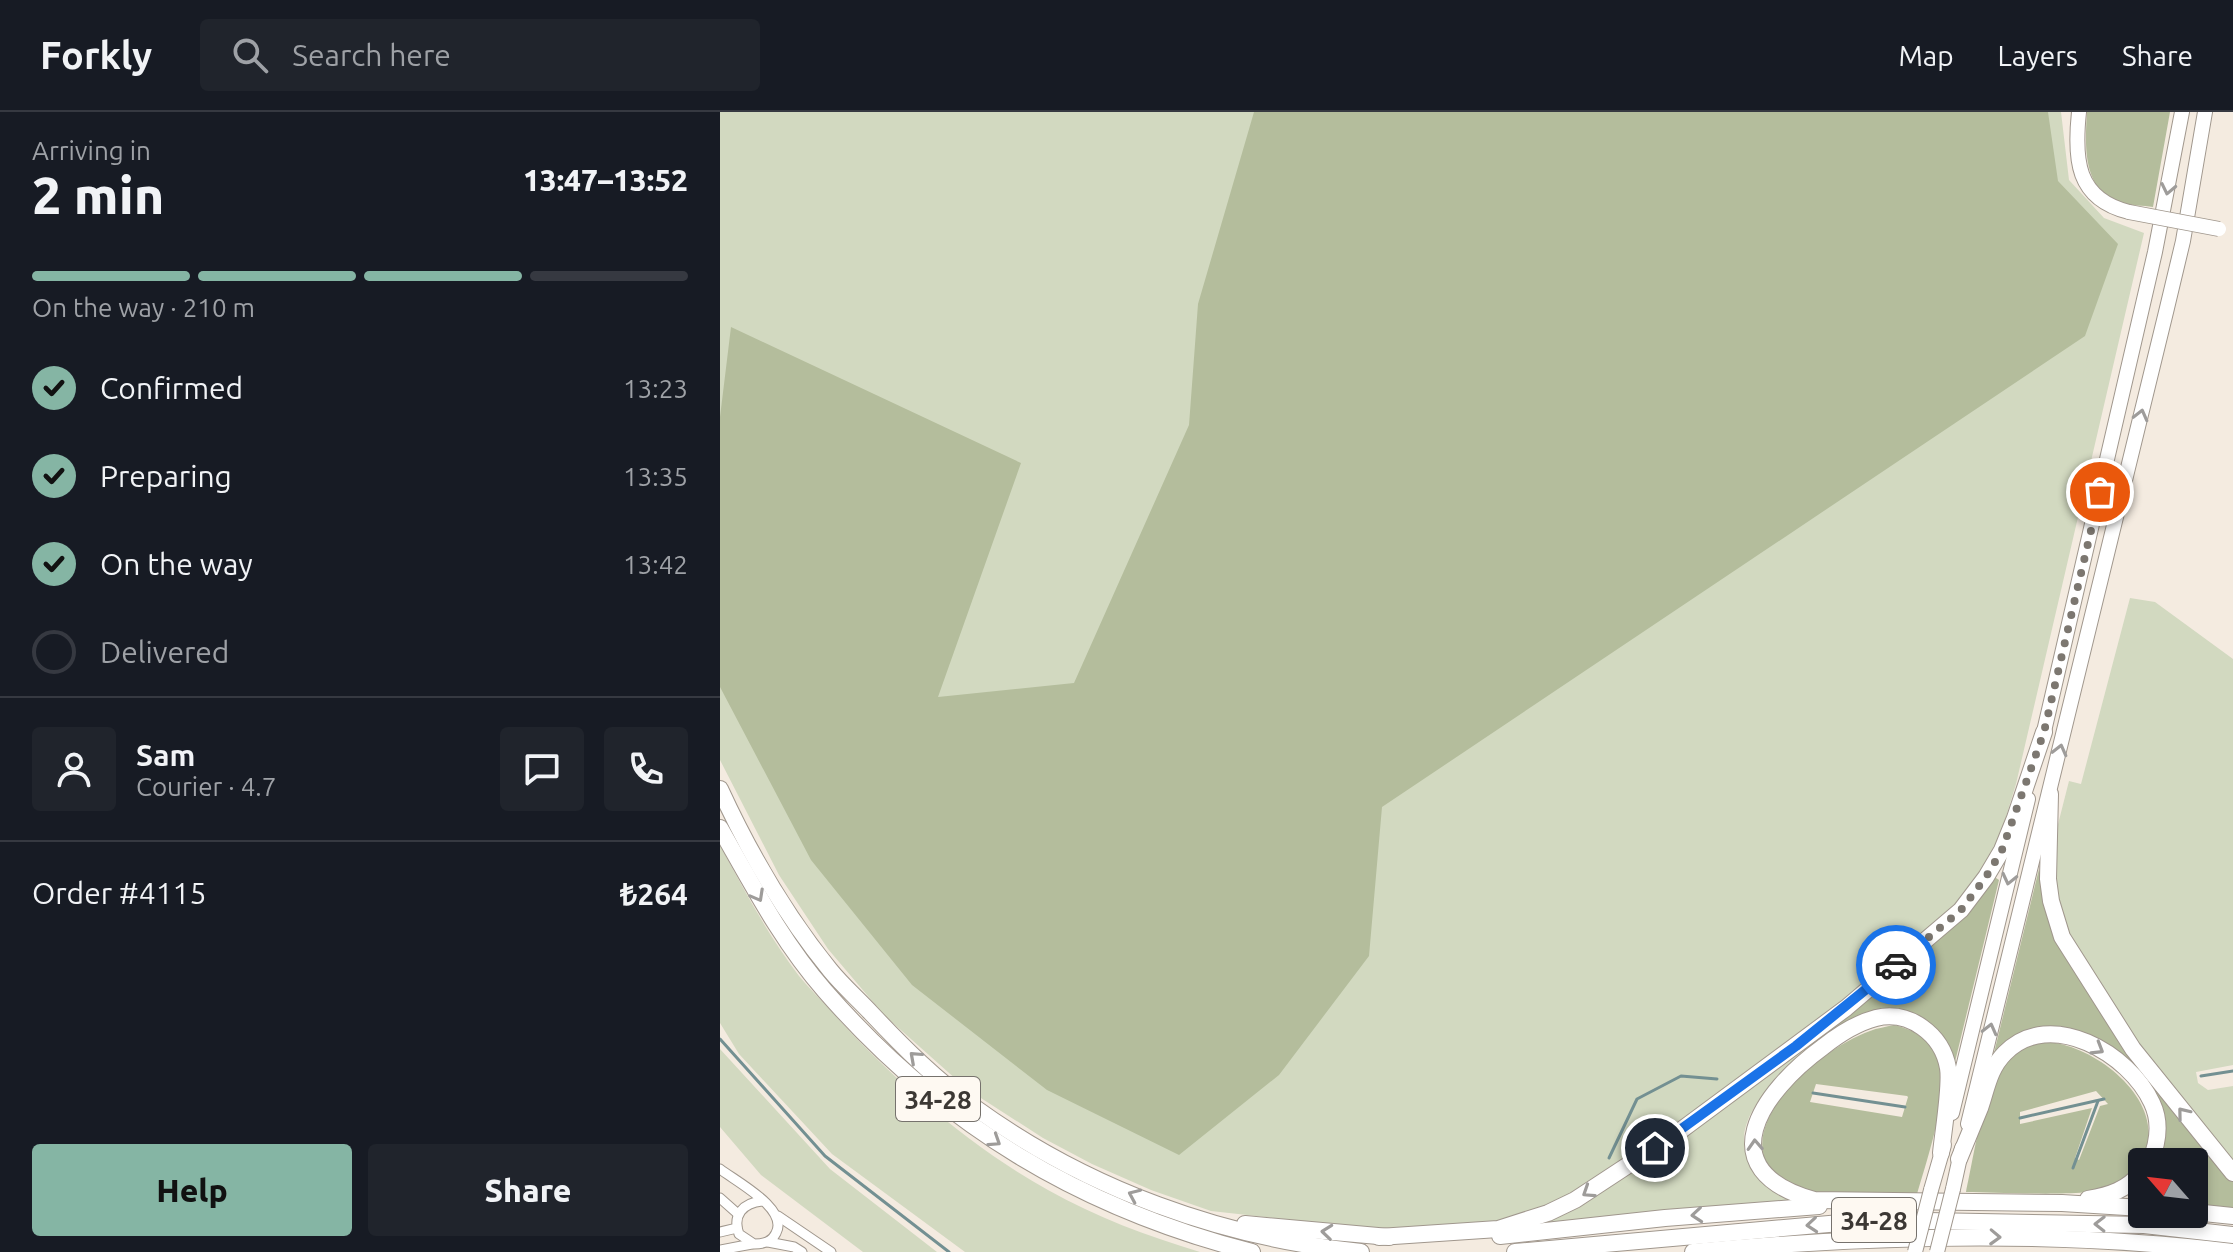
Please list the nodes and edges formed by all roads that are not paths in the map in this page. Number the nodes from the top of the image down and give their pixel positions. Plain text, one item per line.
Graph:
1 (2079, 112) edge
2 (2180, 112) edge
3 (2205, 112) edge
4 (2215, 112) edge
5 (2226, 230) edge
6 (2183, 241) junction
7 (2044, 732) junction
8 (720, 789) edge
9 (2050, 794) junction
10 (720, 828) edge
11 (2154, 1148) edge
12 (1941, 1153) junction
13 (1959, 1159) junction
14 (720, 1169) edge
15 (2233, 1173) edge
16 (2128, 1185) edge
17 (720, 1198) edge
18 (762, 1201) junction
19 (1859, 1203) junction
20 (2062, 1203) junction
21 (2128, 1207) edge
22 (2208, 1213) edge
23 (738, 1214) junction
24 (778, 1216) junction
25 (2233, 1216) edge
26 (1207, 1221) junction
27 (737, 1228) junction
28 (720, 1232) edge
29 (2233, 1235) edge
30 (1379, 1237) junction
31 (768, 1242) junction
32 (754, 1244) junction
33 (720, 1250) edge
34 (802, 1252) edge
35 (831, 1252) edge
36 (1251, 1252) edge
37 (1361, 1252) edge
38 (1515, 1252) edge
39 (1693, 1252) edge
40 (1915, 1252) edge
41 (1937, 1252) edge
42 (2232, 1252) edge

1 - 5 highway, bridge
2 -> 7 highway
3 - 6 highway
4 - 6 highway
9 -> 6 highway
7 -> 12 highway
7 -> 30 highway
26 -> 8 highway, 34-28
13 -> 9 highway
15 -> 9 highway
10 -> 36 highway, 34-28
13 -> 11 highway
19 -> 12 highway
12 - 40 highway, bridge
13 - 41 highway, bridge
14 - 18 street
16 - 20 highway
17 - 23 street
18 - 23 street
18 - 24 street
19 - 20 highway
19 -> 30 highway
20 - 21 highway
22 - 25 highway
23 - 27 street
24 - 31 street
24 - 35 street
30 -> 26 highway
26 - 37 highway, 34-28
27 - 28 street
27 - 32 street
29 -> 38 highway, 34-28
31 - 32 street
31 - 34 street
32 - 33 street
39 -> 42 highway, 34-28

